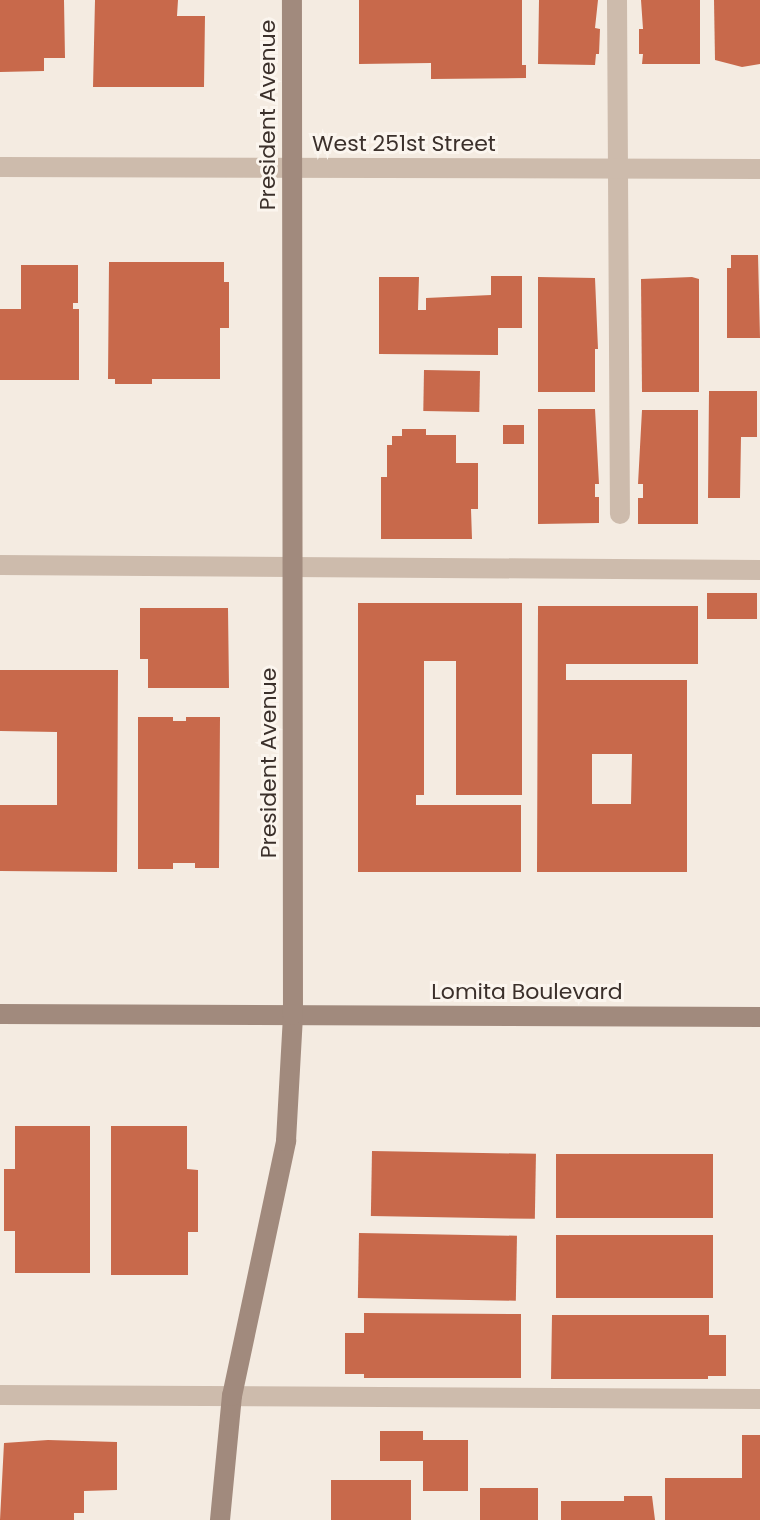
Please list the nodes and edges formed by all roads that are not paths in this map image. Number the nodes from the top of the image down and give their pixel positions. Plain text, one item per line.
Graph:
1 (292, 0) edge
2 (617, 0) edge
3 (0, 167) edge
4 (292, 168) junction
5 (617, 168) junction
6 (760, 169) edge
7 (620, 514) dead end
8 (0, 565) edge
9 (293, 568) junction
10 (760, 570) edge
11 (0, 1014) edge
12 (293, 1015) junction
13 (760, 1017) edge
14 (0, 1395) edge
15 (232, 1396) junction
16 (760, 1399) edge
17 (220, 1520) edge

1 - 4 street, President Avenue
2 - 5 street
3 - 4 street, West 251st Street
4 - 5 street, West 251st Street
4 - 9 street, President Avenue
5 - 6 street, West 251st Street
5 - 7 street
8 - 9 street
9 - 10 street
9 - 12 street, President Avenue
11 - 12 street, Lomita Boulevard
12 - 13 street, Lomita Boulevard
12 - 15 street, President Avenue
14 - 15 street
15 - 16 street
15 - 17 street, President Avenue

